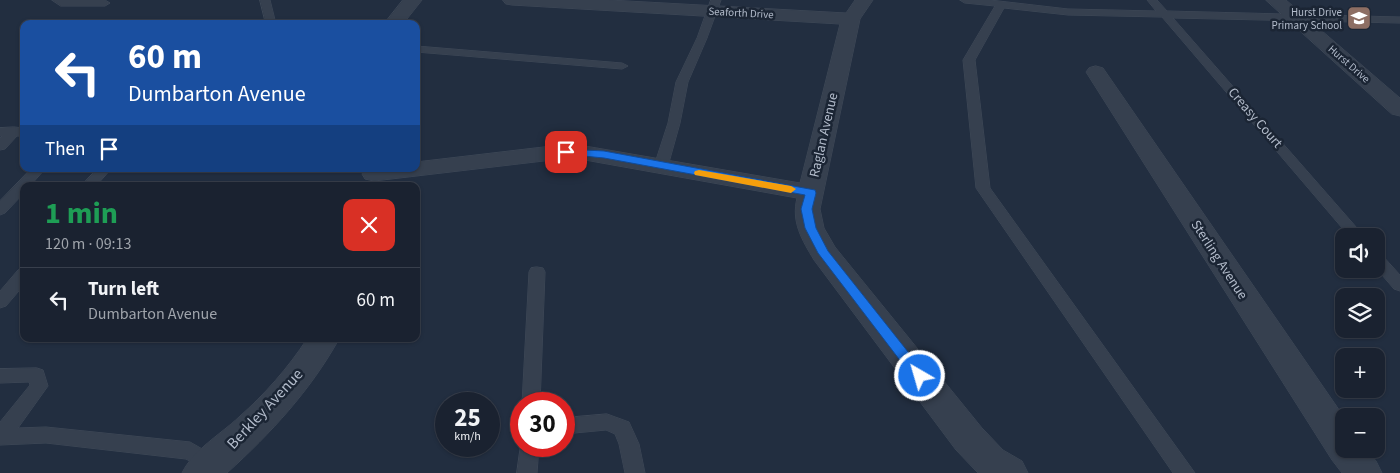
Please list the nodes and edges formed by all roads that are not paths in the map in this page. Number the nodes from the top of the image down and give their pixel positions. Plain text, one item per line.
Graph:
1 (57, 0) edge
2 (265, 0) edge
3 (413, 0) edge
4 (512, 0) edge
5 (965, 0) edge
6 (1152, 0) edge
7 (1275, 0) edge
8 (105, 3) dead end
9 (1009, 4) edge
10 (714, 6) edge
11 (858, 9) edge
12 (1165, 15) junction
13 (1296, 19) junction
14 (270, 20) edge
15 (396, 20) edge
16 (1400, 20) edge
17 (420, 49) edge
18 (622, 66) dead end
19 (1096, 72) dead end
20 (1400, 109) edge
21 (0, 132) edge
22 (19, 132) edge
23 (0, 146) edge
24 (661, 166) junction
25 (420, 170) edge
26 (35, 172) edge
27 (101, 172) edge
28 (405, 172) edge
29 (373, 176) edge
30 (26, 182) edge
31 (93, 182) edge
32 (20, 188) edge
33 (811, 193) junction
34 (0, 210) edge
35 (1351, 228) edge
36 (1385, 268) edge
37 (537, 272) dead end
38 (20, 279) edge
39 (1400, 285) edge
40 (0, 302) edge
41 (321, 342) edge
42 (0, 376) edge
43 (532, 392) edge
44 (575, 425) edge
45 (1335, 433) edge
46 (0, 437) edge
47 (528, 457) edge
48 (1352, 458) edge
49 (206, 469) edge
50 (527, 473) edge
51 (635, 473) edge
52 (1009, 473) edge
53 (1185, 473) edge
54 (1362, 473) edge

1 - 8 lane
2 - 14 lane
3 - 15 street
4 - 10 street, Seaforth Drive
5 - 9 lane
6 - 12 lane, Creasy Court
7 - 13 street, Hurst Drive
9 - 12 lane
9 - 53 lane
10 - 11 street, Seaforth Drive
10 - 24 lane
11 - 33 street, Raglan Avenue
12 - 13 lane
12 - 35 lane, Creasy Court
13 - 16 lane
13 - 20 street, Hurst Drive
17 - 18 lane
19 - 45 street, Sterling Avenue
21 - 22 lane
22 - 23 lane
24 - 25 street
24 - 33 street
26 - 30 lane
27 - 31 lane
28 - 29 street
32 - 34 lane
33 - 52 street, Raglan Avenue
36 - 39 lane
37 - 43 lane
38 - 40 lane
41 - 49 street, Berkley Avenue
42 - 46 lane
44 - 51 lane
46 - 49 lane
47 - 50 lane
48 - 54 street, Sterling Avenue

